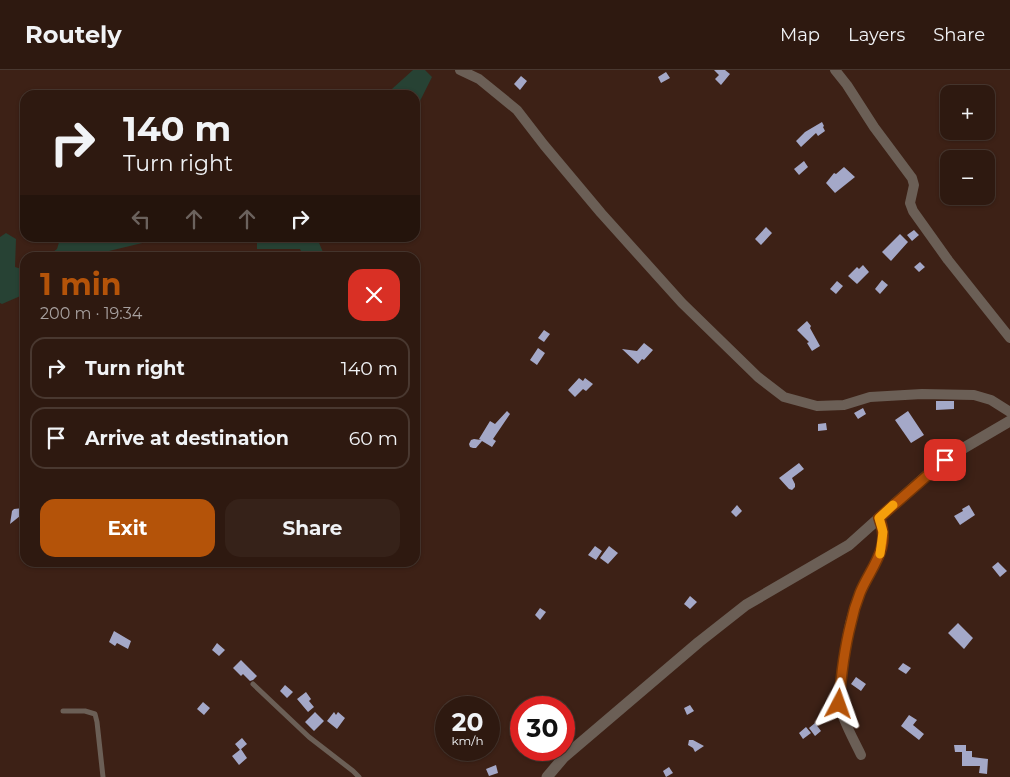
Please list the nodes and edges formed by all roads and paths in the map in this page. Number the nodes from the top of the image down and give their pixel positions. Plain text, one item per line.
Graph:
1 (460, 70) edge
2 (835, 70) edge
3 (1010, 338) edge
4 (1010, 412) edge
5 (1010, 421) edge
6 (879, 518) junction
7 (253, 684) dead end
8 (63, 711) dead end
9 (861, 755) dead end
10 (103, 777) edge
11 (359, 777) edge
12 (546, 777) edge

1 - 4 street
2 - 3 street
5 - 6 street
6 - 9 street
6 - 12 street
7 - 11 lane
8 - 10 lane

